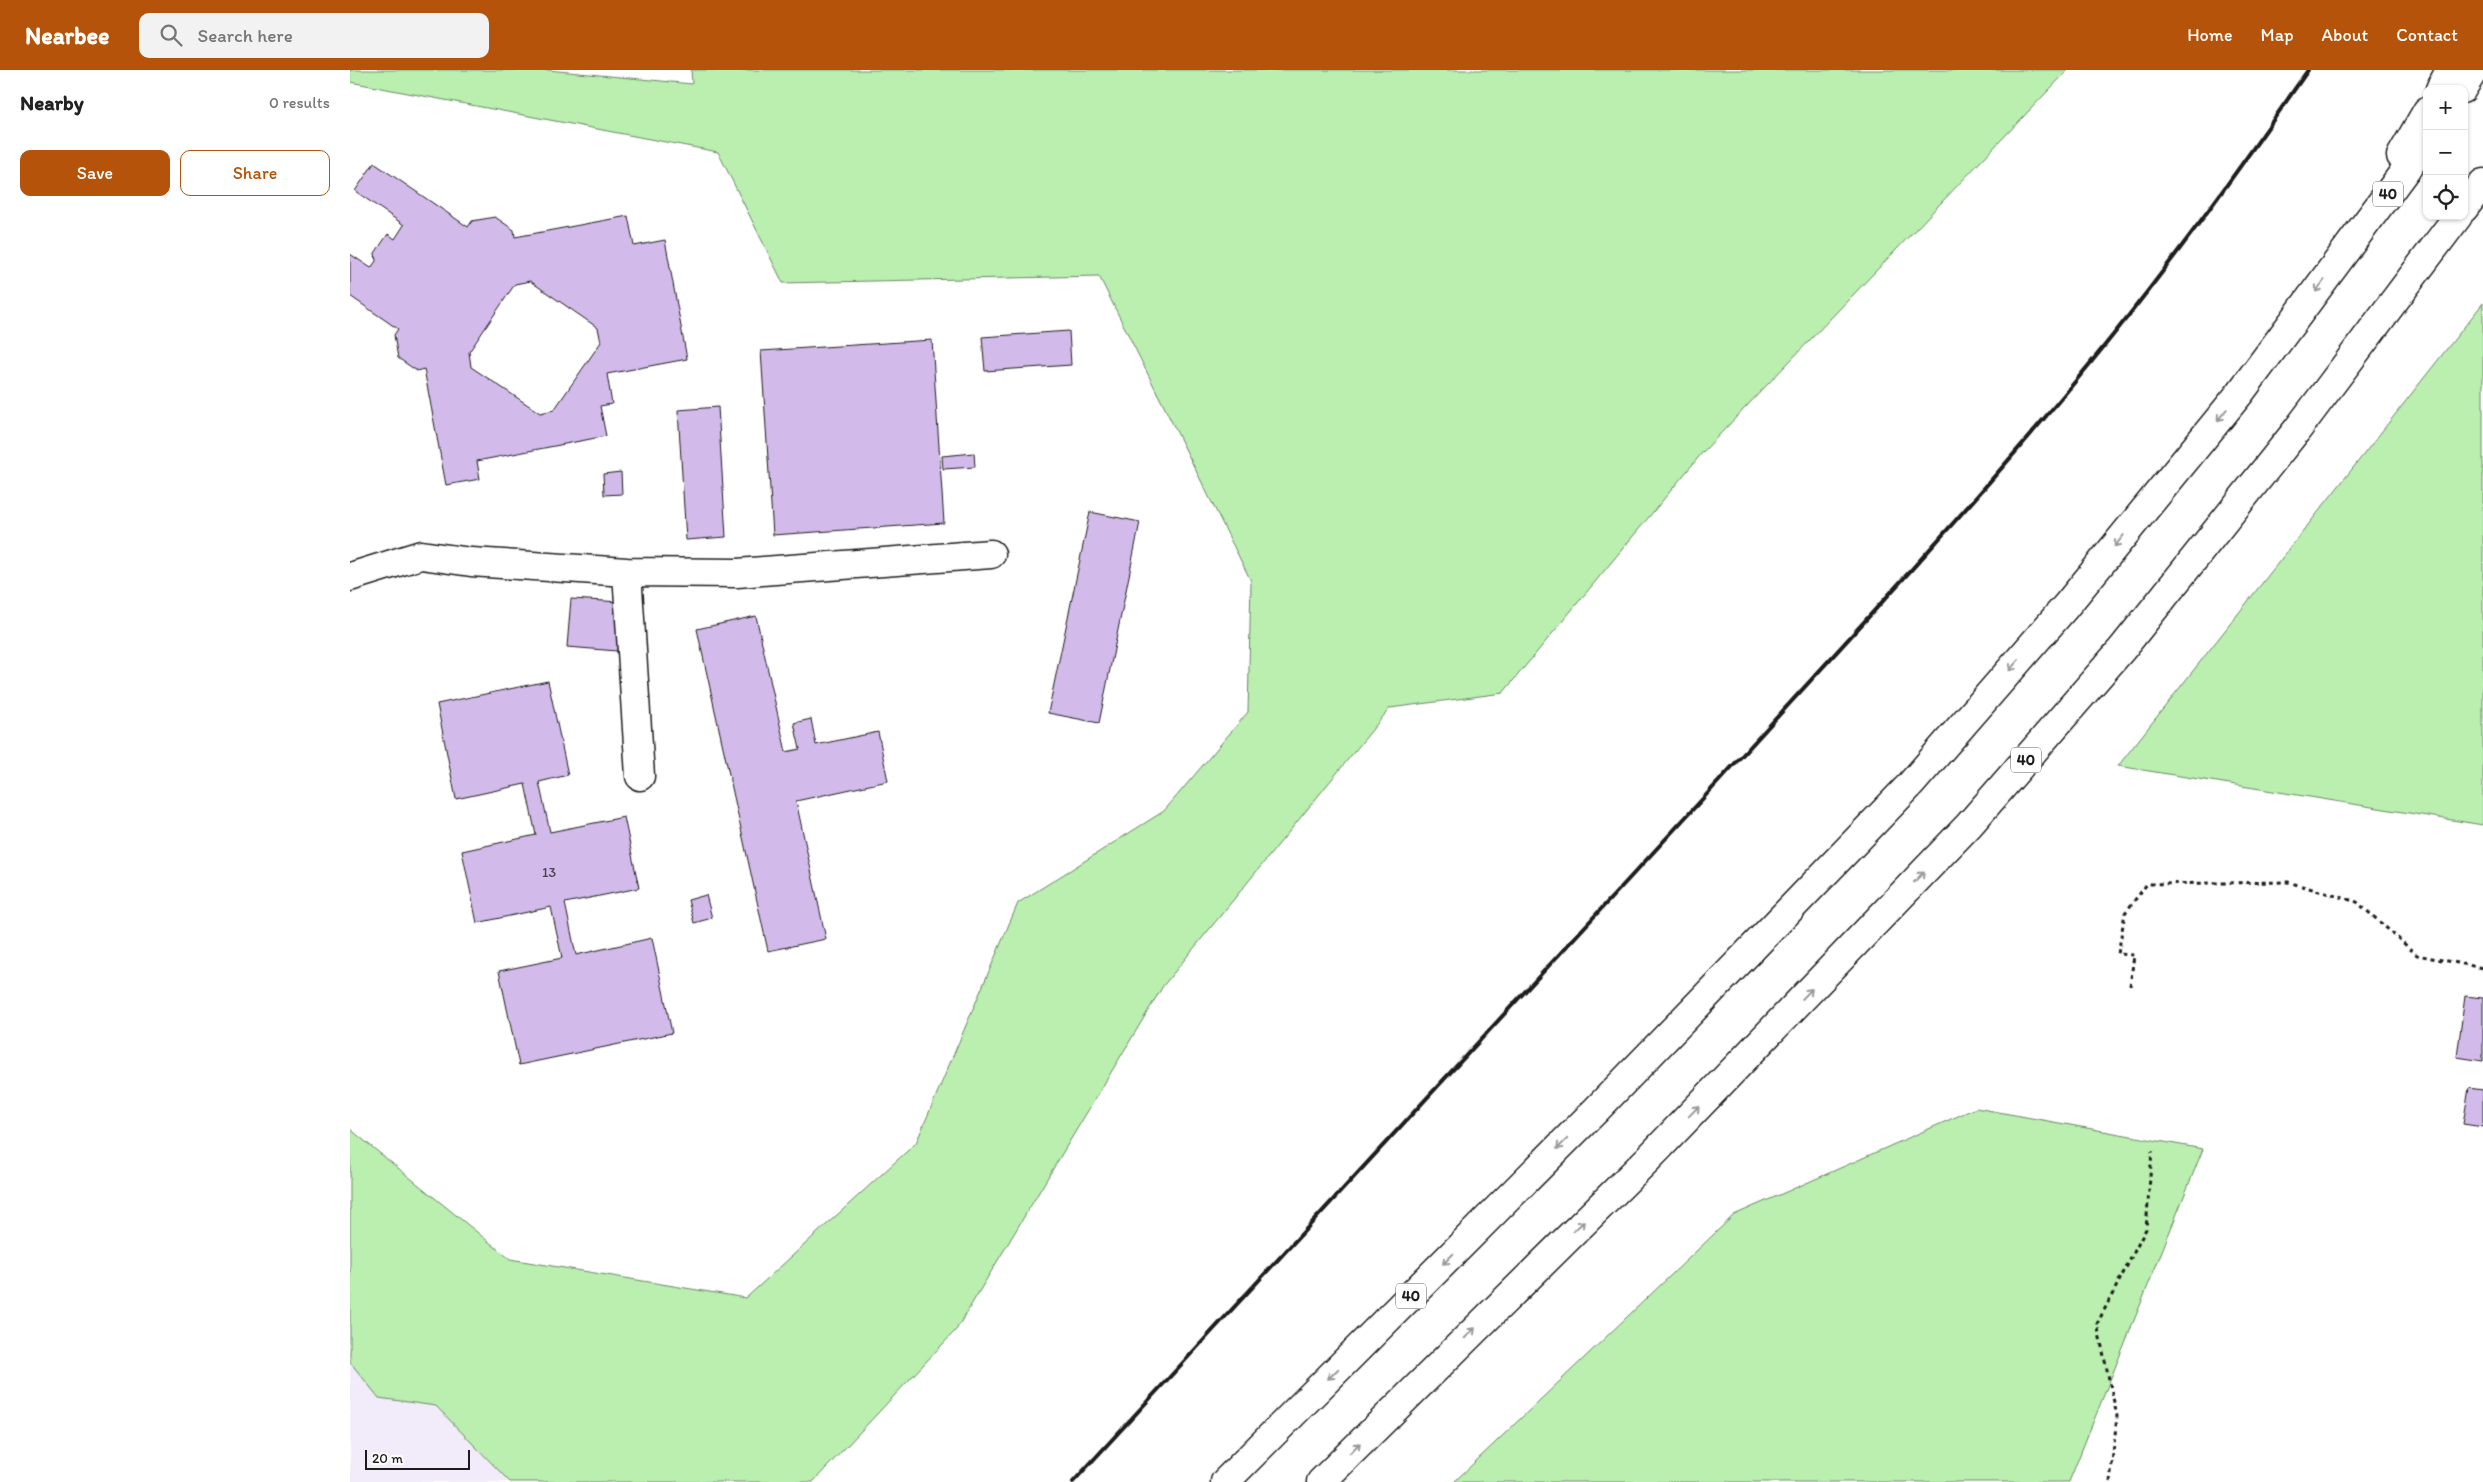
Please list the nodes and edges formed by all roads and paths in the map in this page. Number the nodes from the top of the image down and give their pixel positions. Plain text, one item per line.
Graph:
1 (2450, 70) edge
2 (2474, 70) edge
3 (2442, 85) edge
4 (2465, 85) edge
5 (2423, 118) edge
6 (2423, 147) edge
7 (2483, 183) edge
8 (2468, 203) edge
9 (2455, 220) edge
10 (2349, 247) junction
11 (991, 554) dead end
12 (627, 572) junction
13 (359, 573) edge
14 (640, 776) dead end
15 (2483, 968) edge
16 (2130, 986) dead end
17 (2152, 1151) dead end
18 (1225, 1482) edge
19 (1320, 1482) edge
20 (2110, 1482) edge

1 - 3 main road
2 - 4 main road
5 - 10 main road
6 - 10 main road, 40
7 - 8 main road
19 -> 9 main road, 40
10 -> 18 main road, 40
11 - 12 main road
12 - 13 main road
12 - 14 main road
15 - 16 path
17 - 20 path

